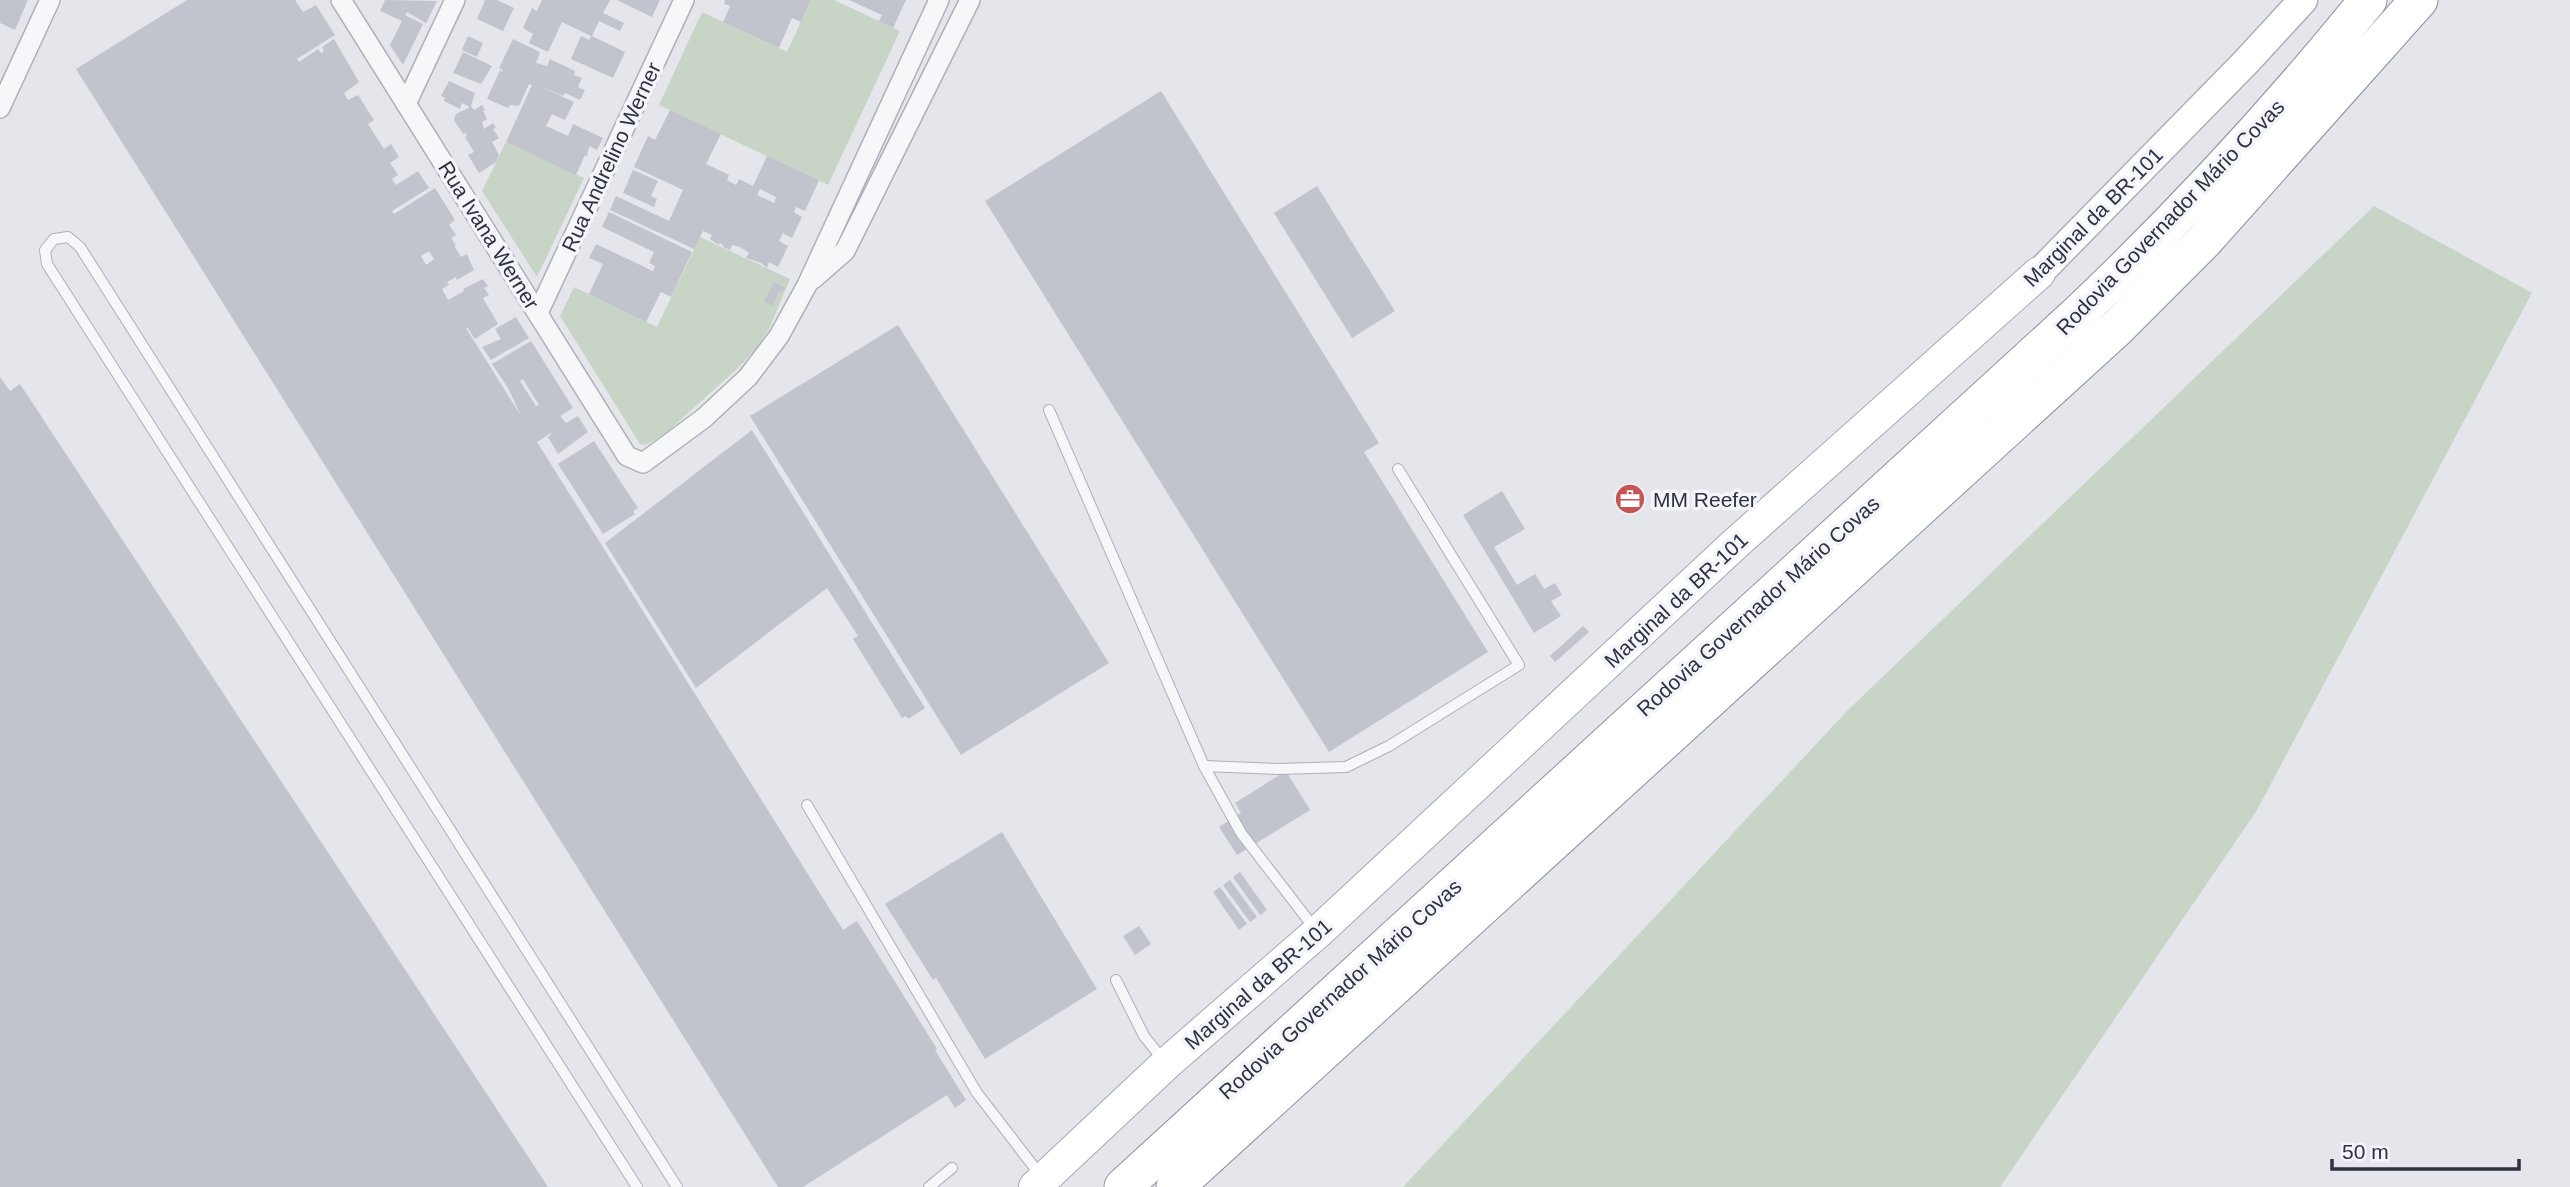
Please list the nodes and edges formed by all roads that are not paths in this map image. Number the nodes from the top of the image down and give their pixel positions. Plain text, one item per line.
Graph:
1 (50, 0) edge
2 (341, 0) edge
3 (455, 0) edge
4 (684, 0) edge
5 (939, 0) edge
6 (970, 0) edge
7 (2303, 0) edge
8 (2368, 0) edge
9 (2419, 0) edge
10 (406, 103) junction
11 (0, 108) edge
12 (2039, 273) joint
13 (807, 285) junction
14 (538, 313) junction
15 (1049, 410) dead end
16 (1398, 469) dead end
17 (1204, 765) junction
18 (807, 805) dead end
19 (1318, 932) junction
20 (1116, 980) dead end
21 (1166, 1064) junction
22 (952, 1168) dead end
23 (1039, 1183) edge
24 (637, 1187) edge
25 (677, 1187) edge
26 (929, 1187) edge
27 (1123, 1187) edge
28 (1175, 1187) edge

1 - 11 street
2 - 10 street, Rua Ivana Werner
3 - 10 street
4 - 14 street, Rua Andrelino Werner
5 - 13 street
6 - 13 street
7 - 12 main road, Marginal da BR-101
8 - 27 highway, Rodovia Governador Mário Covas
9 - 28 highway, Rodovia Governador Mário Covas
10 - 14 street, Rua Ivana Werner
12 - 19 main road, Marginal da BR-101
13 - 14 street, Rua Ivana Werner
15 - 17 lane
16 - 17 lane
17 - 19 lane
18 - 23 lane
19 - 21 main road, Marginal da BR-101
20 - 21 lane
21 - 23 main road, Marginal da BR-101
22 - 26 lane
24 - 25 lane

